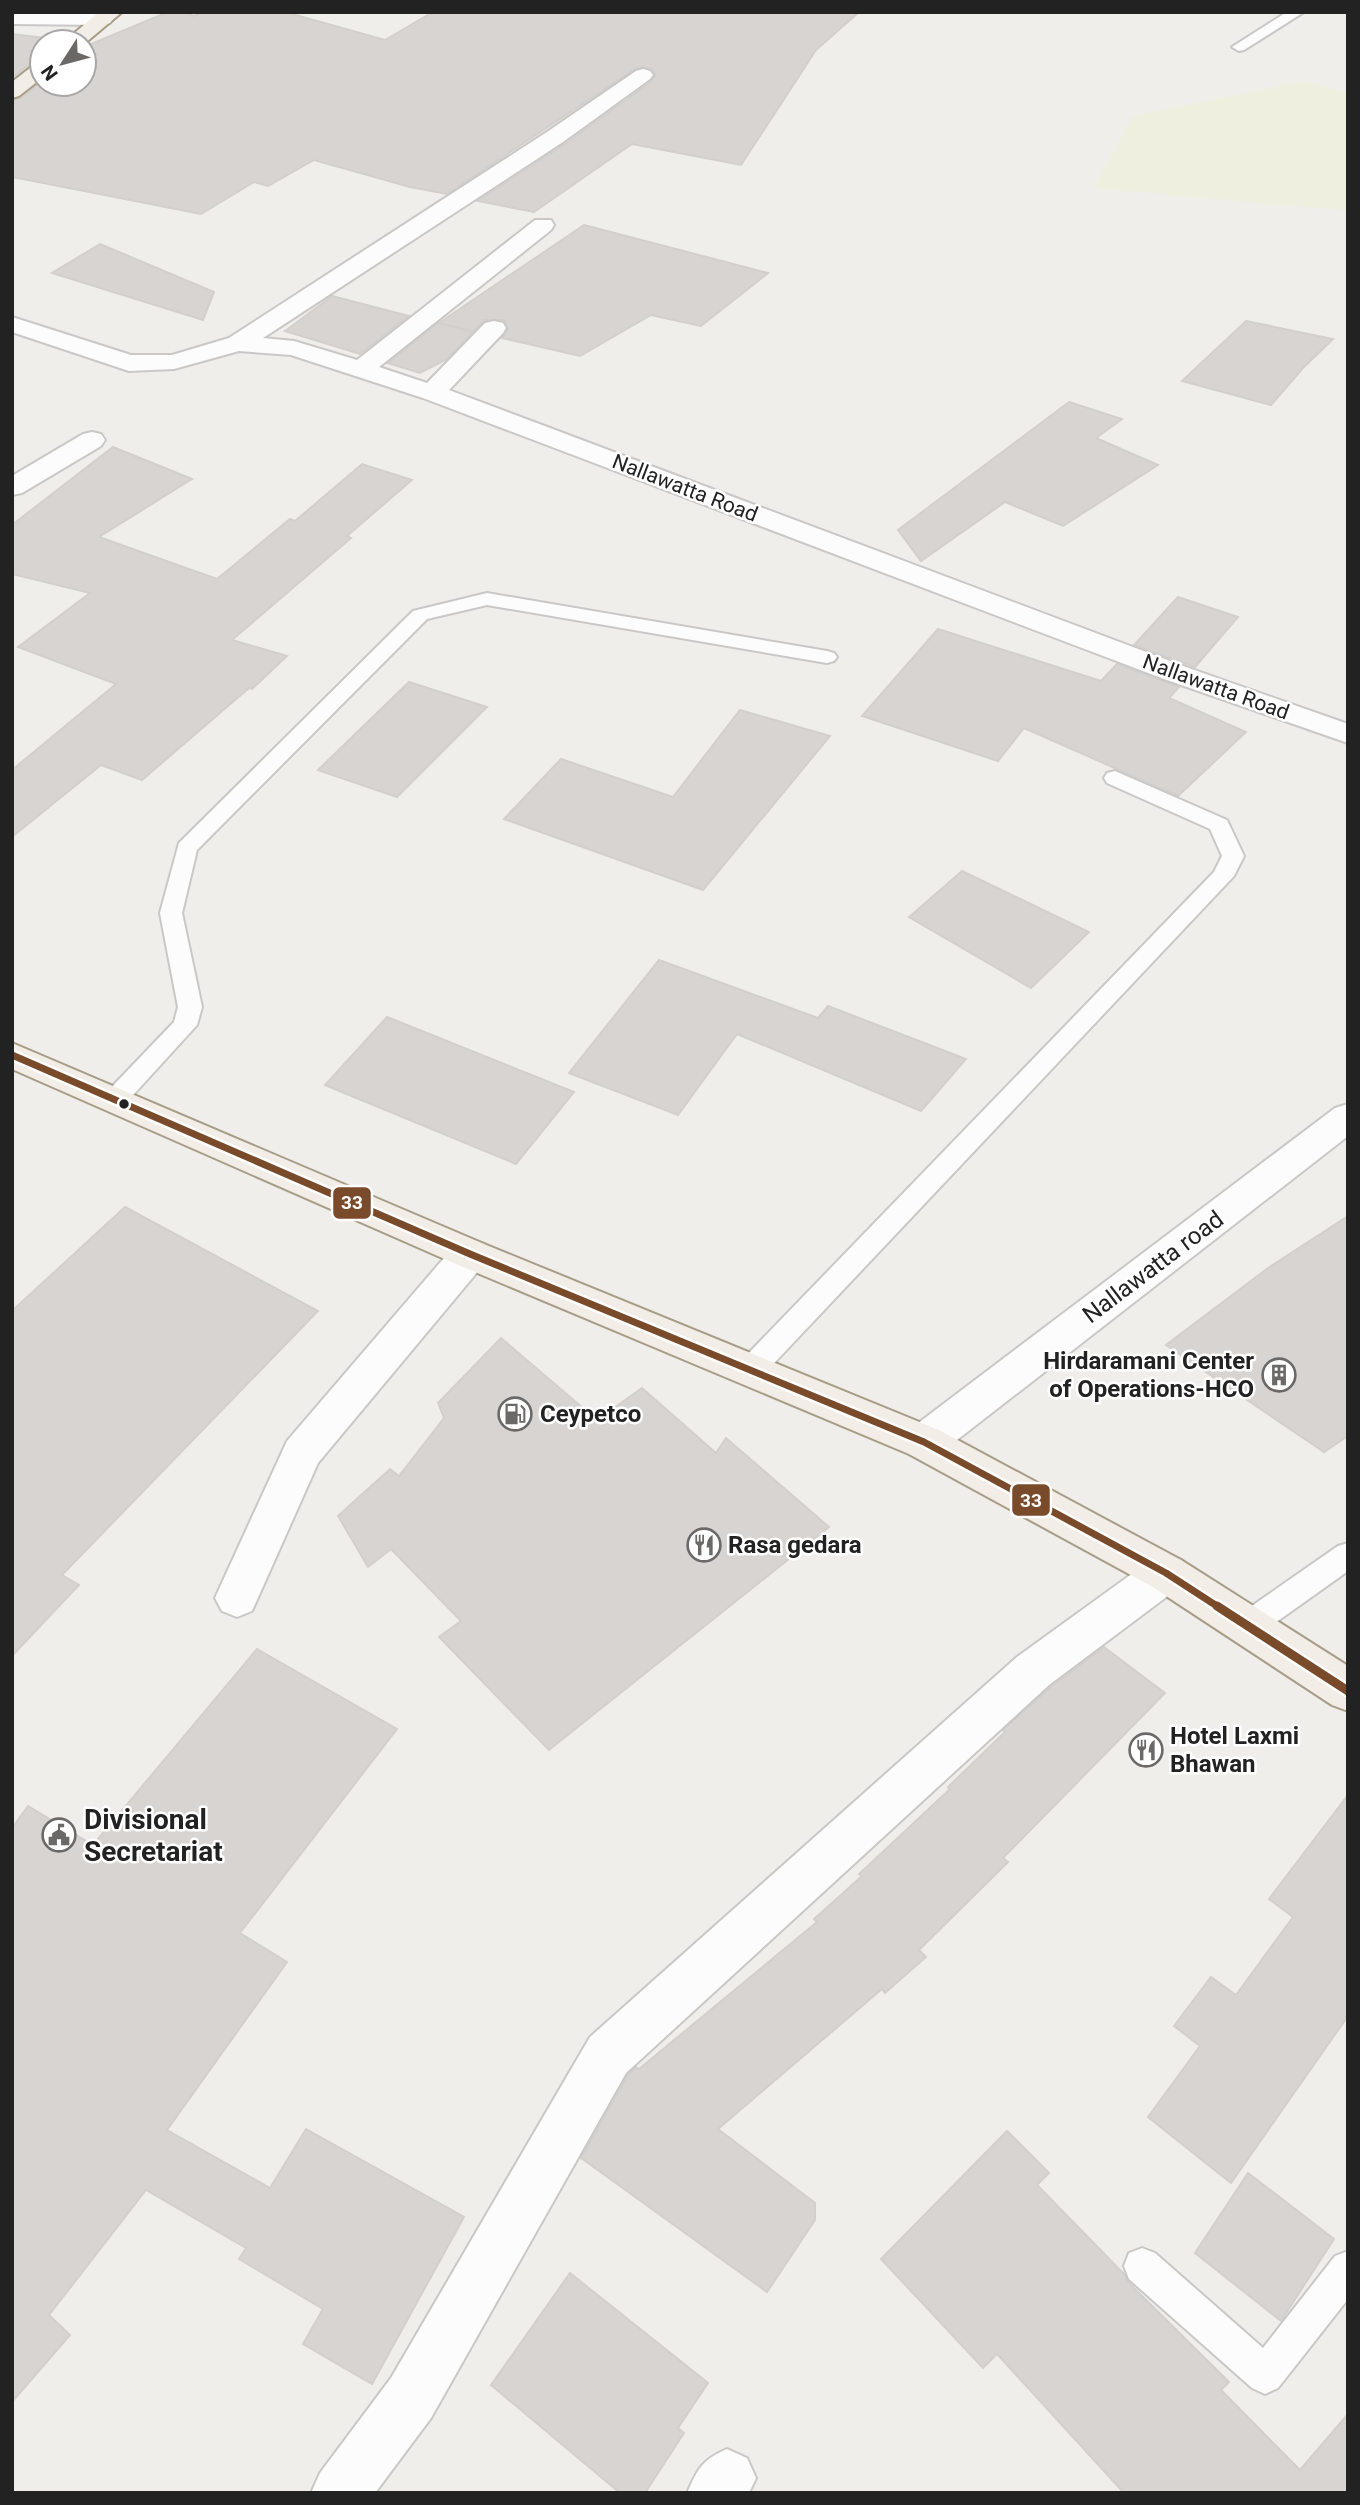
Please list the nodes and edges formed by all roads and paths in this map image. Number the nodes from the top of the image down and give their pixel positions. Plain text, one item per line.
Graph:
1 (1297, 12) edge
2 (107, 16) edge
3 (12, 18) edge
4 (92, 28) edge
5 (1239, 47) dead end
6 (643, 75) dead end
7 (28, 79) edge
8 (12, 92) edge
9 (543, 225) dead end
10 (12, 324) edge
11 (494, 328) dead end
12 (238, 343) junction
13 (361, 369) junction
14 (432, 393) junction
15 (92, 440) dead end
16 (12, 487) edge
17 (827, 657) dead end
18 (1348, 734) edge
19 (1115, 778) dead end
20 (12, 1055) edge
21 (115, 1100) junction
22 (1348, 1117) edge
23 (470, 1254) junction
24 (750, 1370) junction
25 (924, 1442) junction
26 (1348, 1555) edge
27 (1166, 1573) junction
28 (237, 1598) dead end
29 (1247, 1626) junction
30 (1348, 1691) edge
31 (1142, 2266) dead end
32 (1348, 2269) edge
33 (340, 2493) edge

1 - 5 lane
2 - 3 street
2 - 4 main road
6 - 12 street
7 - 8 main road
9 - 13 street
10 - 12 street, Nallawatta Road
11 - 14 street
12 - 13 street, Nallawatta Road
13 - 14 street, Nallawatta Road
14 - 18 street, Nallawatta Road
15 - 16 street
17 - 21 lane
19 - 24 lane
20 - 21 main road
21 - 23 main road
22 - 25 street, Nallawatta road
23 - 24 main road
23 - 28 street
24 - 25 main road
25 - 27 main road
26 - 29 lane
27 - 29 main road
27 - 33 street
29 - 30 main road
31 - 32 lane

